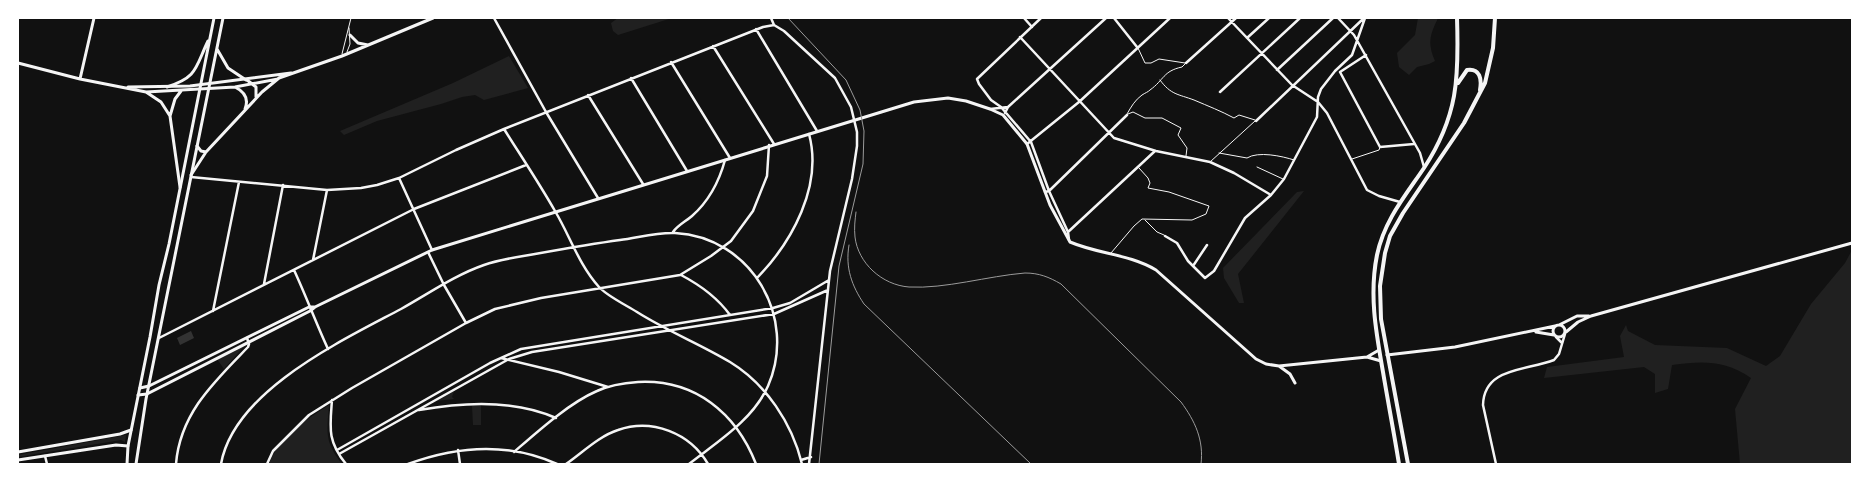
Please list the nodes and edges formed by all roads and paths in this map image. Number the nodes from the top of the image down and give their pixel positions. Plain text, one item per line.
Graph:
1 (94, 18) edge
2 (214, 18) edge
3 (223, 18) edge
4 (350, 18) edge
5 (433, 18) edge
6 (494, 18) edge
7 (771, 18) edge
8 (1024, 18) edge
9 (1040, 18) edge
10 (1106, 18) edge
11 (1114, 18) edge
12 (1170, 18) edge
13 (1228, 18) edge
14 (1236, 18) edge
15 (1268, 18) edge
16 (1300, 18) edge
17 (1333, 18) edge
18 (1338, 18) edge
19 (1365, 18) edge
20 (1457, 18) edge
21 (1494, 18) edge
22 (1232, 22) junction
23 (774, 26) junction
24 (349, 27) junction
25 (1032, 27) junction
26 (756, 29) junction
27 (1351, 30) junction
28 (350, 35) junction
29 (211, 36) junction
30 (1020, 37) junction
31 (1247, 38) junction
32 (1358, 42) junction
33 (370, 45) junction
34 (713, 46) junction
35 (1138, 47) junction
36 (217, 49) junction
37 (347, 54) junction
38 (1262, 55) junction
39 (1366, 55) junction
40 (342, 56) junction
41 (671, 62) junction
42 (18, 63) edge
43 (1186, 63) junction
44 (1050, 70) junction
45 (1277, 70) junction
46 (295, 73) junction
47 (279, 78) junction
48 (631, 78) junction
49 (80, 79) junction
50 (246, 80) junction
51 (1160, 80) junction
52 (254, 84) junction
53 (204, 85) junction
54 (1292, 85) junction
55 (167, 86) junction
56 (128, 87) junction
57 (235, 87) junction
58 (180, 91) junction
59 (1456, 91) junction
60 (146, 92) junction
61 (1220, 92) dead end
62 (588, 95) junction
63 (1478, 96) junction
64 (256, 99) junction
65 (1079, 102) junction
66 (1318, 102) junction
67 (1002, 107) junction
68 (1008, 107) junction
69 (990, 109) junction
70 (243, 112) junction
71 (546, 112) junction
72 (1004, 114) junction
73 (1127, 115) junction
74 (170, 116) junction
75 (1256, 120) junction
76 (504, 129) junction
77 (817, 131) junction
78 (1109, 133) junction
79 (809, 134) junction
80 (1029, 143) junction
81 (774, 144) junction
82 (1414, 144) junction
83 (769, 145) junction
84 (197, 146) junction
85 (1380, 147) junction
86 (1156, 151) junction
87 (206, 152) junction
88 (1219, 153) junction
89 (1186, 157) junction
90 (730, 158) junction
91 (725, 159) junction
92 (1352, 159) junction
93 (1295, 160) junction
94 (1210, 162) junction
95 (526, 165) junction
96 (1138, 167) junction
97 (1257, 167) dead end
98 (1424, 167) junction
99 (687, 171) junction
100 (191, 176) junction
101 (399, 178) junction
102 (1284, 179) junction
103 (240, 182) junction
104 (643, 184) junction
105 (283, 185) junction
106 (180, 189) junction
107 (327, 190) junction
108 (1049, 191) junction
109 (188, 192) junction
110 (1045, 192) junction
111 (1271, 195) junction
112 (598, 198) junction
113 (1400, 202) junction
114 (414, 210) junction
115 (555, 211) junction
116 (1143, 220) junction
117 (673, 232) junction
118 (1066, 233) junction
119 (1165, 236) joint
120 (1852, 243) edge
121 (1207, 245) dead end
122 (573, 247) junction
123 (724, 248) junction
124 (432, 250) junction
125 (428, 252) junction
126 (1111, 253) junction
127 (312, 260) junction
128 (1193, 266) junction
129 (294, 270) junction
130 (680, 275) junction
131 (757, 278) junction
132 (829, 280) junction
133 (264, 284) junction
134 (444, 285) junction
135 (600, 288) junction
136 (828, 290) junction
137 (309, 307) junction
138 (315, 307) junction
139 (772, 308) junction
140 (213, 311) junction
141 (310, 311) junction
142 (774, 314) junction
143 (730, 315) junction
144 (1591, 316) junction
145 (466, 323) junction
146 (1560, 324) junction
147 (659, 326) junction
148 (1555, 326) junction
149 (669, 331) junction
150 (1534, 332) junction
151 (1565, 333) junction
152 (1555, 336) junction
153 (246, 337) junction
154 (158, 338) junction
155 (249, 342) junction
156 (1562, 343) junction
157 (328, 349) junction
158 (1379, 350) junction
159 (1387, 355) junction
160 (1367, 357) junction
161 (500, 358) junction
162 (509, 358) junction
163 (1381, 361) junction
164 (1279, 366) junction
165 (1295, 383) dead end
166 (149, 386) junction
167 (608, 387) junction
168 (140, 388) junction
169 (765, 392) junction
170 (147, 394) junction
171 (138, 395) junction
172 (332, 400) junction
173 (416, 411) junction
174 (556, 418) junction
175 (382, 424) junction
176 (736, 427) junction
177 (384, 429) junction
178 (131, 430) junction
179 (128, 446) junction
180 (337, 450) junction
181 (458, 450) junction
182 (18, 452) edge
183 (514, 452) junction
184 (340, 454) junction
185 (702, 454) junction
186 (46, 456) junction
187 (811, 457) junction
188 (18, 460) edge
189 (801, 460) junction
190 (47, 464) edge
191 (127, 464) edge
192 (136, 464) edge
193 (176, 464) edge
194 (220, 464) edge
195 (267, 464) edge
196 (346, 464) edge
197 (408, 464) edge
198 (460, 464) edge
199 (557, 464) edge
200 (566, 464) edge
201 (689, 464) edge
202 (708, 464) edge
203 (756, 464) edge
204 (802, 464) edge
205 (809, 464) edge
206 (1399, 464) edge
207 (1408, 464) edge
208 (1496, 464) edge

1 - 49 street
2 - 29 street
3 - 36 street
4 - 24 lane
5 - 33 street
6 - 71 street
7 - 23 street
8 - 25 street
9 - 25 street
10 - 44 street
11 - 35 street
12 - 35 street
13 - 22 street
14 - 22 street
15 - 31 street
16 - 38 street
17 - 45 street
18 - 27 street
19 - 27 street
19 - 32 street
20 - 59 highway
21 - 63 highway
22 - 31 street
22 - 43 street
23 - 26 street
23 - 132 street
24 - 28 lane
24 - 40 lane
25 - 30 street
26 - 34 street
26 - 77 street
27 - 32 street
27 - 54 street
28 - 33 street
28 - 37 lane
29 - 55 street
29 - 106 street
30 - 44 street
30 - 67 street
31 - 38 street
32 - 39 street
32 - 66 street
33 - 37 street
34 - 41 street
34 - 81 street
35 - 43 lane
35 - 65 street
36 - 50 street
36 - 84 street
37 - 40 street
38 - 45 street
38 - 61 street
39 - 82 street
39 - 85 street
40 - 46 street
41 - 48 street
41 - 90 street
42 - 49 street
43 - 51 lane
44 - 65 street
44 - 68 street
45 - 54 street
46 - 47 street
46 - 50 street
47 - 52 street
47 - 64 street
48 - 62 street
48 - 99 street
49 - 56 street
50 - 52 street
50 - 53 street
51 - 73 lane
51 - 75 lane
52 - 57 street
52 - 64 street
53 - 55 street
53 - 58 street
54 - 66 street
54 - 75 street
55 - 56 street
56 - 60 street
57 - 58 street
57 - 70 street
58 - 60 street
58 - 74 street
59 - 63 highway
59 - 98 highway
60 - 74 street
62 - 71 street
62 - 104 street
63 - 159 highway
64 - 70 street
65 - 78 street
65 - 80 street
66 - 92 street
66 - 93 street
67 - 68 street
67 - 69 street
67 - 72 street
68 - 72 street
69 - 72 street
69 - 77 street
70 - 87 street
71 - 76 street
71 - 112 street
72 - 80 street
73 - 78 street
73 - 89 lane
74 - 106 street
75 - 88 lane
76 - 95 street
76 - 101 street
77 - 79 street
78 - 86 street
78 - 108 street
79 - 81 street
79 - 131 street
80 - 108 street
80 - 110 street
81 - 83 street
82 - 85 street
82 - 98 street
83 - 90 street
83 - 123 street
84 - 87 street
84 - 100 street
85 - 92 lane
86 - 89 street
86 - 96 street
87 - 100 street
88 - 93 lane
88 - 94 lane
89 - 94 street
90 - 91 street
91 - 99 street
91 - 117 street
92 - 113 street
93 - 102 street
94 - 111 street
95 - 114 street
95 - 115 street
96 - 116 lane
96 - 118 street
97 - 102 lane
98 - 113 highway
99 - 104 street
100 - 103 street
100 - 109 street
101 - 107 street
101 - 114 street
102 - 111 street
103 - 105 street
103 - 140 street
104 - 112 street
105 - 107 street
105 - 133 street
106 - 109 street
106 - 168 street
107 - 127 street
108 - 110 street
108 - 118 street
109 - 154 street
110 - 118 street
111 - 128 street
112 - 115 street
113 - 158 highway
114 - 124 street
114 - 127 street
115 - 122 street
115 - 124 street
116 - 119 lane
116 - 126 lane
117 - 122 street
117 - 123 street
118 - 126 street
119 - 128 street
120 - 144 street
121 - 128 street
122 - 134 street
122 - 135 street
123 - 130 street
123 - 131 street
124 - 125 street
125 - 134 street
125 - 138 street
126 - 164 street
127 - 129 street
129 - 133 street
129 - 137 street
130 - 135 street
130 - 143 street
131 - 139 street
132 - 136 street
132 - 139 street
133 - 140 street
134 - 145 street
134 - 157 street
135 - 145 street
135 - 147 street
136 - 142 street
136 - 187 street
137 - 138 street
137 - 141 street
137 - 153 street
138 - 141 street
139 - 142 street
139 - 143 street
140 - 154 street
141 - 155 street
141 - 157 street
142 - 149 street
142 - 169 street
143 - 147 street
144 - 146 street
144 - 151 street
145 - 172 street
146 - 148 street
146 - 151 street
147 - 149 street
147 - 161 street
148 - 150 street
148 - 152 street
149 - 162 street
149 - 169 street
150 - 152 street
150 - 159 street
151 - 152 street
151 - 156 street
152 - 156 street
153 - 155 street
153 - 166 street
154 - 166 street
155 - 170 street
155 - 193 street
156 - 208 street
157 - 194 street
158 - 160 street
158 - 163 highway
159 - 207 highway
160 - 163 street
160 - 164 street
161 - 162 street
161 - 175 street
162 - 167 street
162 - 173 street
163 - 206 highway
164 - 165 street
166 - 168 street
166 - 170 street
167 - 174 street
167 - 176 street
168 - 171 street
169 - 176 street
169 - 189 street
170 - 171 street
170 - 192 street
171 - 178 street
172 - 180 street
172 - 195 street
173 - 174 street
173 - 177 street
174 - 183 street
175 - 177 street
175 - 180 street
176 - 185 street
176 - 203 street
177 - 184 street
178 - 179 street
178 - 182 street
179 - 186 street
179 - 191 street
180 - 184 street
181 - 183 street
181 - 197 street
181 - 198 street
183 - 199 street
184 - 196 street
185 - 200 street
185 - 201 street
185 - 202 street
186 - 188 street
186 - 190 street
187 - 189 street
187 - 205 street
189 - 204 street

